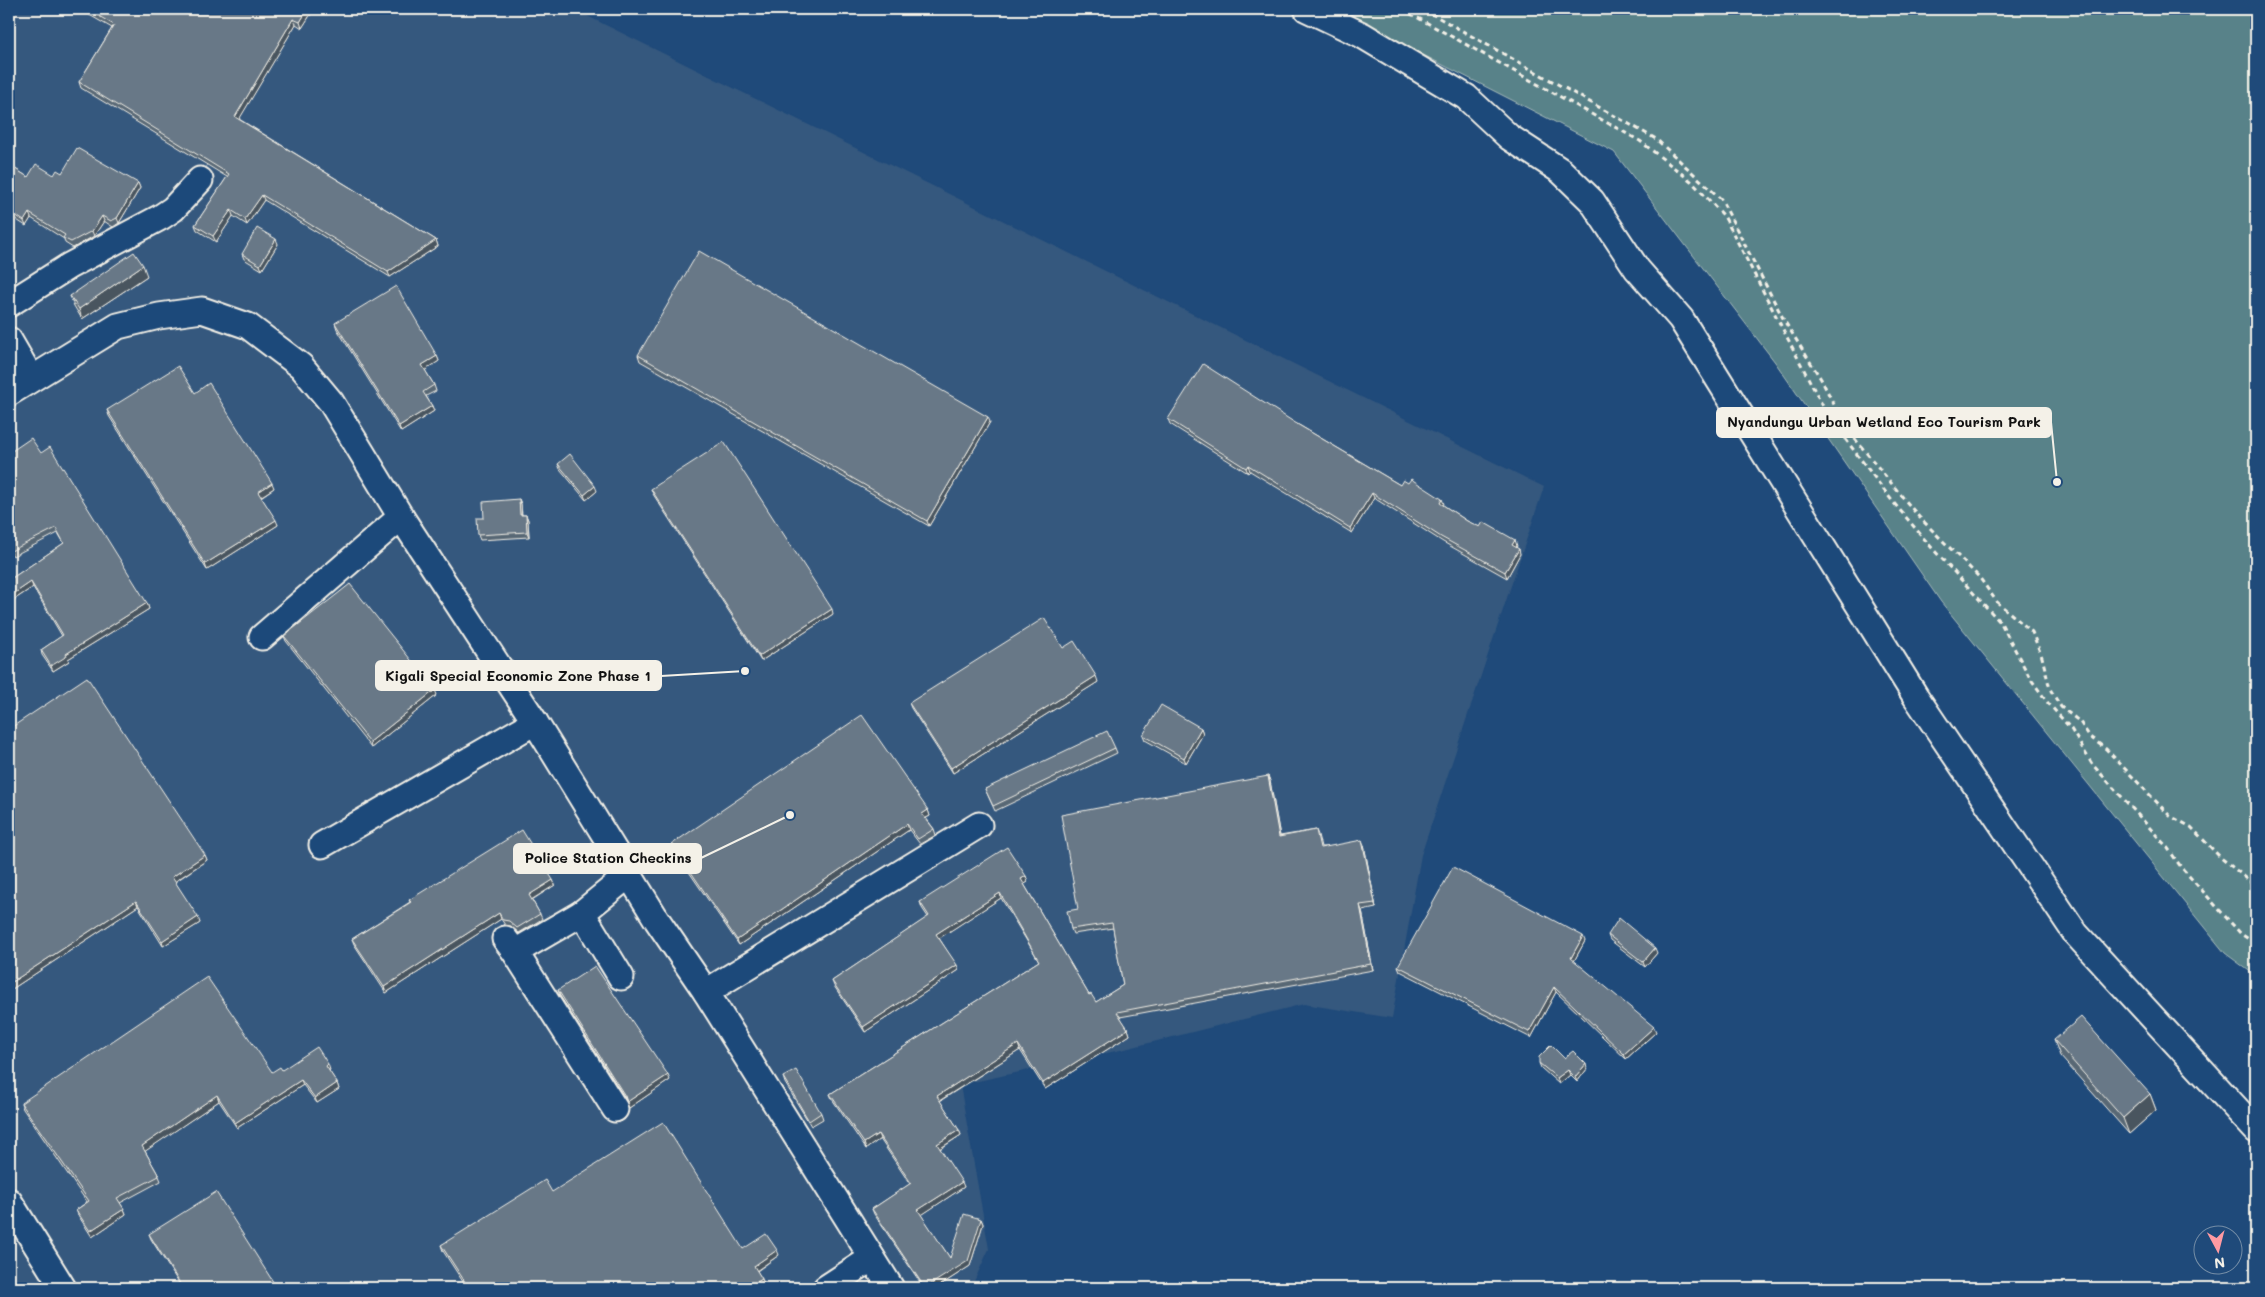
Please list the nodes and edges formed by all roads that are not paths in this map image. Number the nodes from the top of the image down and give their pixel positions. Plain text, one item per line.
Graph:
1 (1307, 9) edge
2 (200, 180) dead end
3 (9, 304) edge
4 (9, 340) edge
5 (31, 378) junction
6 (9, 393) edge
7 (401, 517) junction
8 (262, 637) dead end
9 (535, 722) junction
10 (979, 825) dead end
11 (322, 845) dead end
12 (630, 874) junction
13 (582, 913) junction
14 (621, 977) dead end
15 (706, 992) junction
16 (615, 1110) dead end
17 (2256, 1130) edge
18 (9, 1202) edge
19 (872, 1258) junction
20 (63, 1288) edge
21 (826, 1288) edge
22 (891, 1288) edge

1 - 17 street
2 - 3 street
4 - 5 street
5 - 6 street
5 - 7 street
7 - 8 street
7 - 9 street
9 - 11 street
9 - 12 street
10 - 15 street
12 - 13 street
12 - 15 street
13 - 14 street
13 - 16 street
15 - 19 street
18 - 20 street
19 - 21 street
19 - 22 street

